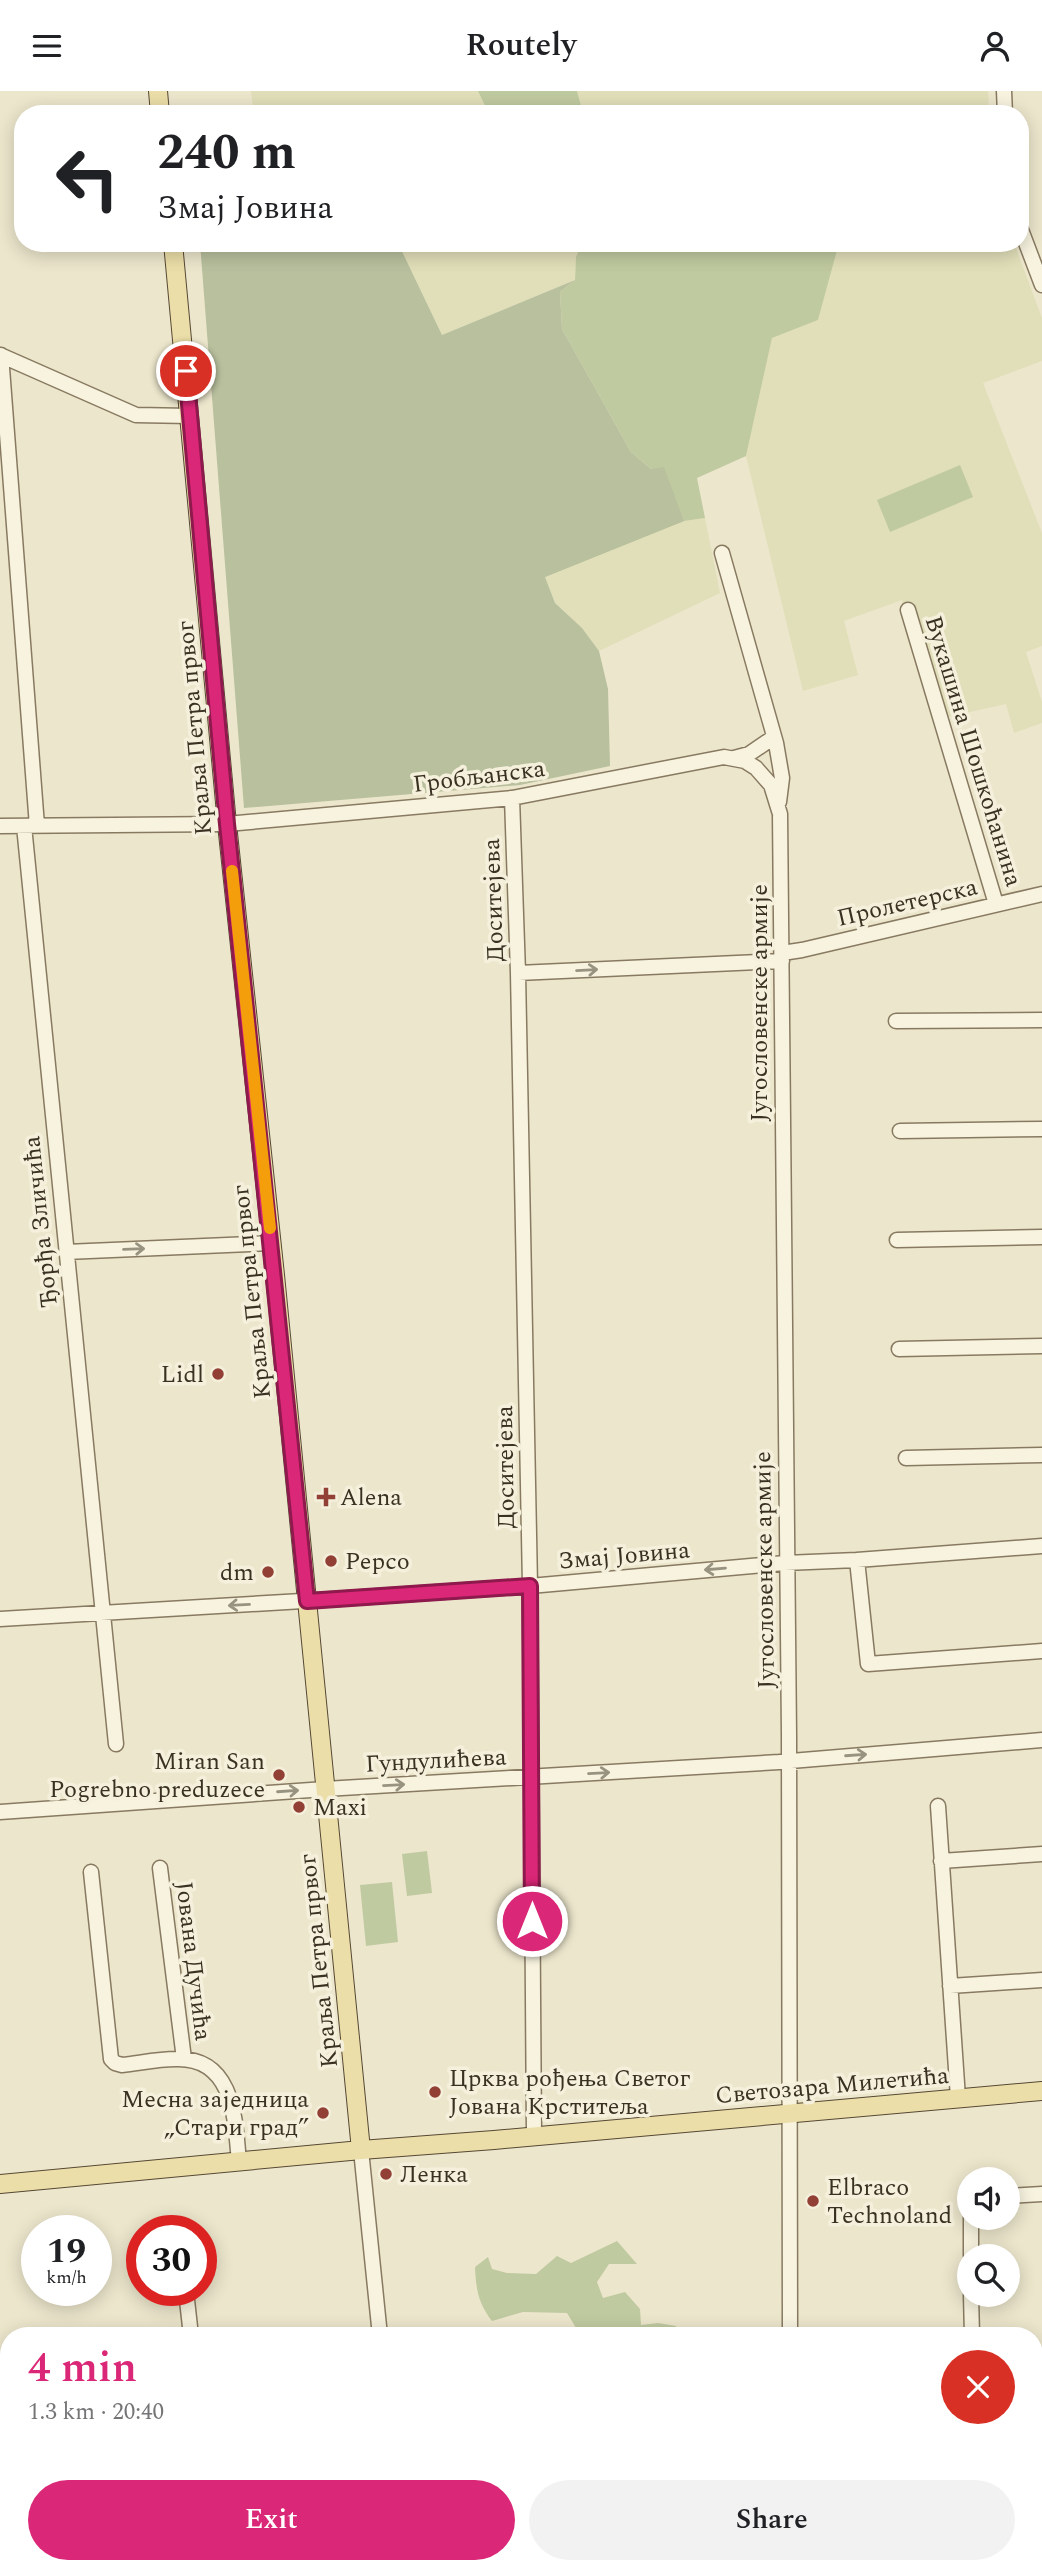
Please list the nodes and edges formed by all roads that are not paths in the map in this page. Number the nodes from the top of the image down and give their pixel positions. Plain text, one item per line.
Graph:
1 (1029, 250) edge
2 (174, 252) edge
3 (1042, 285) edge
4 (0, 355) edge
5 (190, 417) junction
6 (722, 553) dead end
7 (908, 610) dead end
8 (774, 737) junction
9 (734, 758) junction
10 (512, 798) junction
11 (779, 803) junction
12 (227, 824) junction
13 (0, 826) edge
14 (30, 826) junction
15 (1042, 894) edge
16 (996, 904) junction
17 (782, 957) junction
18 (519, 973) junction
19 (1042, 1020) edge
20 (896, 1021) dead end
21 (1042, 1129) edge
22 (900, 1131) dead end
23 (1042, 1237) edge
24 (897, 1240) dead end
25 (271, 1243) junction
26 (66, 1252) junction
27 (1042, 1346) edge
28 (900, 1349) dead end
29 (1042, 1455) edge
30 (906, 1458) dead end
31 (1042, 1546) edge
32 (857, 1560) junction
33 (786, 1563) junction
34 (530, 1586) junction
35 (307, 1601) junction
36 (104, 1612) junction
37 (0, 1619) edge
38 (1042, 1651) edge
39 (1042, 1740) edge
40 (116, 1744) dead end
41 (789, 1761) junction
42 (531, 1777) junction
43 (325, 1789) junction
44 (938, 1806) dead end
45 (0, 1812) edge
46 (1042, 1854) edge
47 (941, 1861) junction
48 (160, 1868) dead end
49 (91, 1873) dead end
50 (1042, 1980) edge
51 (950, 1986) junction
52 (184, 2059) junction
53 (1042, 2091) edge
54 (958, 2098) junction
55 (788, 2113) junction
56 (534, 2135) junction
57 (361, 2150) junction
58 (239, 2162) junction
59 (0, 2185) edge
60 (1042, 2195) edge
61 (1020, 2196) edge
62 (188, 2306) edge
63 (971, 2307) edge
64 (190, 2327) edge
65 (379, 2327) edge
66 (790, 2327) edge
67 (972, 2327) edge

1 - 3 street
2 - 5 main road, Краља Петра првог
4 - 5 street
4 - 14 street, Ђорђа Зличића
5 - 12 main road, Краља Петра првог
6 - 8 street, Југословенске армије
7 - 16 street, Вукашина Шошкоћанина
8 - 9 street
8 - 11 street, Југословенске армије
9 - 10 street, Гробљанска
9 - 11 street
10 - 12 street, Гробљанска
10 - 18 street, Доситејева
11 - 17 street, Југословенске армије
12 - 14 street, Гробљанска
12 - 25 main road, Краља Петра првог
13 - 14 street, Гробљанска
14 - 26 street, Ђорђа Зличића
15 - 16 street, Пролетерска
16 - 17 street, Пролетерска
18 -> 17 street, Пролетерска
17 - 33 street, Југословенске армије
18 - 34 street, Доситејева
19 - 20 street
21 - 22 street
23 - 24 street
26 -> 25 street
25 - 35 main road, Краља Петра првог
26 - 36 street, Ђорђа Зличића
27 - 28 street
29 - 30 street
31 - 32 street, Змај Јовина
32 - 33 street, Змај Јовина
32 - 38 street
33 -> 34 street, Змај Јовина
33 - 41 street, Југословенске армије
34 - 35 street, Змај Јовина
34 - 42 street, Доситејева
35 -> 36 street, Змај Јовина
35 - 43 main road, Краља Петра првог
36 - 37 street, Змај Јовина
36 - 40 street, Ђорђа Зличића
41 -> 39 street, Гундулићева
42 -> 41 street, Гундулићева
41 - 55 street, Југословенске армије
43 -> 42 street, Гундулићева
42 - 56 street, Доситејева
45 -> 43 street, Гундулићева
43 - 57 main road, Краља Петра првог
44 - 47 street
46 - 47 street
47 - 51 street
48 - 52 street, Јована Дучића
49 - 52 street
50 - 51 street
51 - 54 street
52 - 58 street
53 - 54 main road, Светозара Милетића
54 - 55 main road, Светозара Милетића
55 - 56 main road, Светозара Милетића
55 - 66 street, Југословенске армије
56 - 57 main road, Светозара Милетића
57 - 58 main road, Светозара Милетића
57 - 65 street, Краља Петра првог
58 - 59 main road, Светозара Милетића
60 - 61 street
62 - 64 street
63 - 67 street

